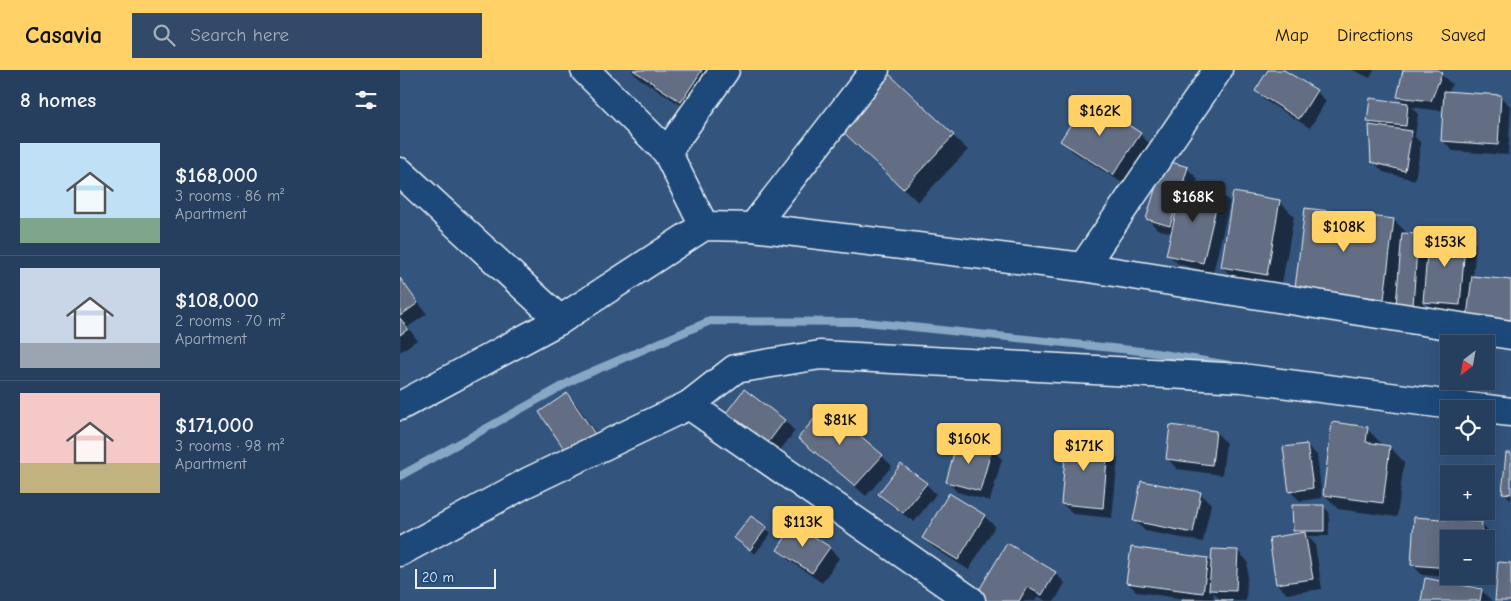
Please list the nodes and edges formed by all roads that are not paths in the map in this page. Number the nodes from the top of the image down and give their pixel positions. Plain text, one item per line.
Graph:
1 (585, 70) edge
2 (725, 70) edge
3 (876, 70) edge
4 (1218, 70) edge
5 (667, 152) junction
6 (400, 172) edge
7 (704, 226) junction
8 (754, 227) junction
9 (1083, 267) junction
10 (560, 320) junction
11 (1511, 334) edge
12 (1440, 403) edge
13 (689, 405) junction
14 (400, 406) edge
15 (1495, 410) edge
16 (1511, 412) edge
17 (400, 552) edge
18 (971, 601) edge

1 - 5 street
2 - 5 street
3 - 8 street
4 - 9 street
5 - 7 street
6 - 10 street
7 - 8 street
7 - 10 street
8 - 9 street
9 - 11 street
10 - 14 street
12 - 13 street
13 - 17 street
13 - 18 street
15 - 16 street

